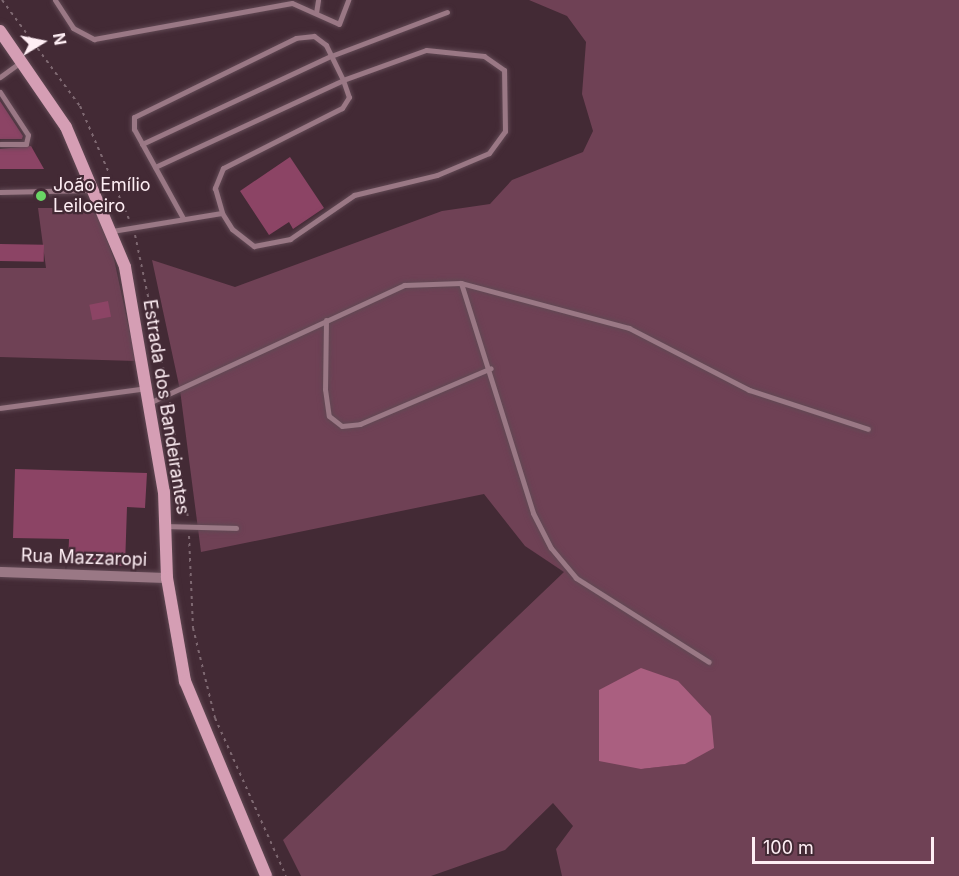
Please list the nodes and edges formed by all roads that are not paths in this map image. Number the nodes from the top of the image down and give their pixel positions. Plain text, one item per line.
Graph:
1 (55, 0) edge
2 (318, 0) edge
3 (348, 0) edge
4 (447, 12) dead end
5 (316, 13) junction
6 (0, 31) edge
7 (331, 56) junction
8 (22, 61) junction
9 (0, 77) edge
10 (343, 80) junction
11 (0, 92) edge
12 (0, 144) edge
13 (142, 144) junction
14 (155, 167) junction
15 (95, 189) junction
16 (0, 192) edge
17 (222, 213) junction
18 (183, 218) junction
19 (112, 231) junction
20 (461, 283) junction
21 (326, 320) junction
22 (491, 368) junction
23 (149, 388) junction
24 (151, 402) junction
25 (0, 408) edge
26 (868, 429) dead end
27 (166, 526) junction
28 (236, 528) dead end
29 (0, 572) edge
30 (167, 578) junction
31 (709, 662) dead end
32 (266, 876) edge

1 - 5 lane
2 - 5 lane
3 - 5 lane
4 - 7 lane
6 - 8 main road, Estrada dos Bandeirantes
7 - 10 lane
7 - 13 lane
7 - 13 lane
8 - 9 lane
8 - 15 main road, Estrada dos Bandeirantes
10 - 14 lane
10 - 17 lane
10 - 17 lane
11 - 12 lane
13 - 14 lane
14 - 18 lane
15 - 16 lane
15 - 19 main road, Estrada dos Bandeirantes
17 - 18 lane
18 - 19 lane
19 - 23 main road, Estrada dos Bandeirantes
20 - 21 lane
20 - 22 lane
20 - 26 lane
21 - 22 lane
21 - 24 lane
22 - 31 lane
23 - 24 main road, Estrada dos Bandeirantes
23 - 25 lane
24 - 27 main road, Estrada dos Bandeirantes
27 - 28 lane
27 - 30 main road, Estrada dos Bandeirantes
29 - 30 street, Rua Mazzaropi
30 - 32 main road, Estrada dos Bandeirantes

